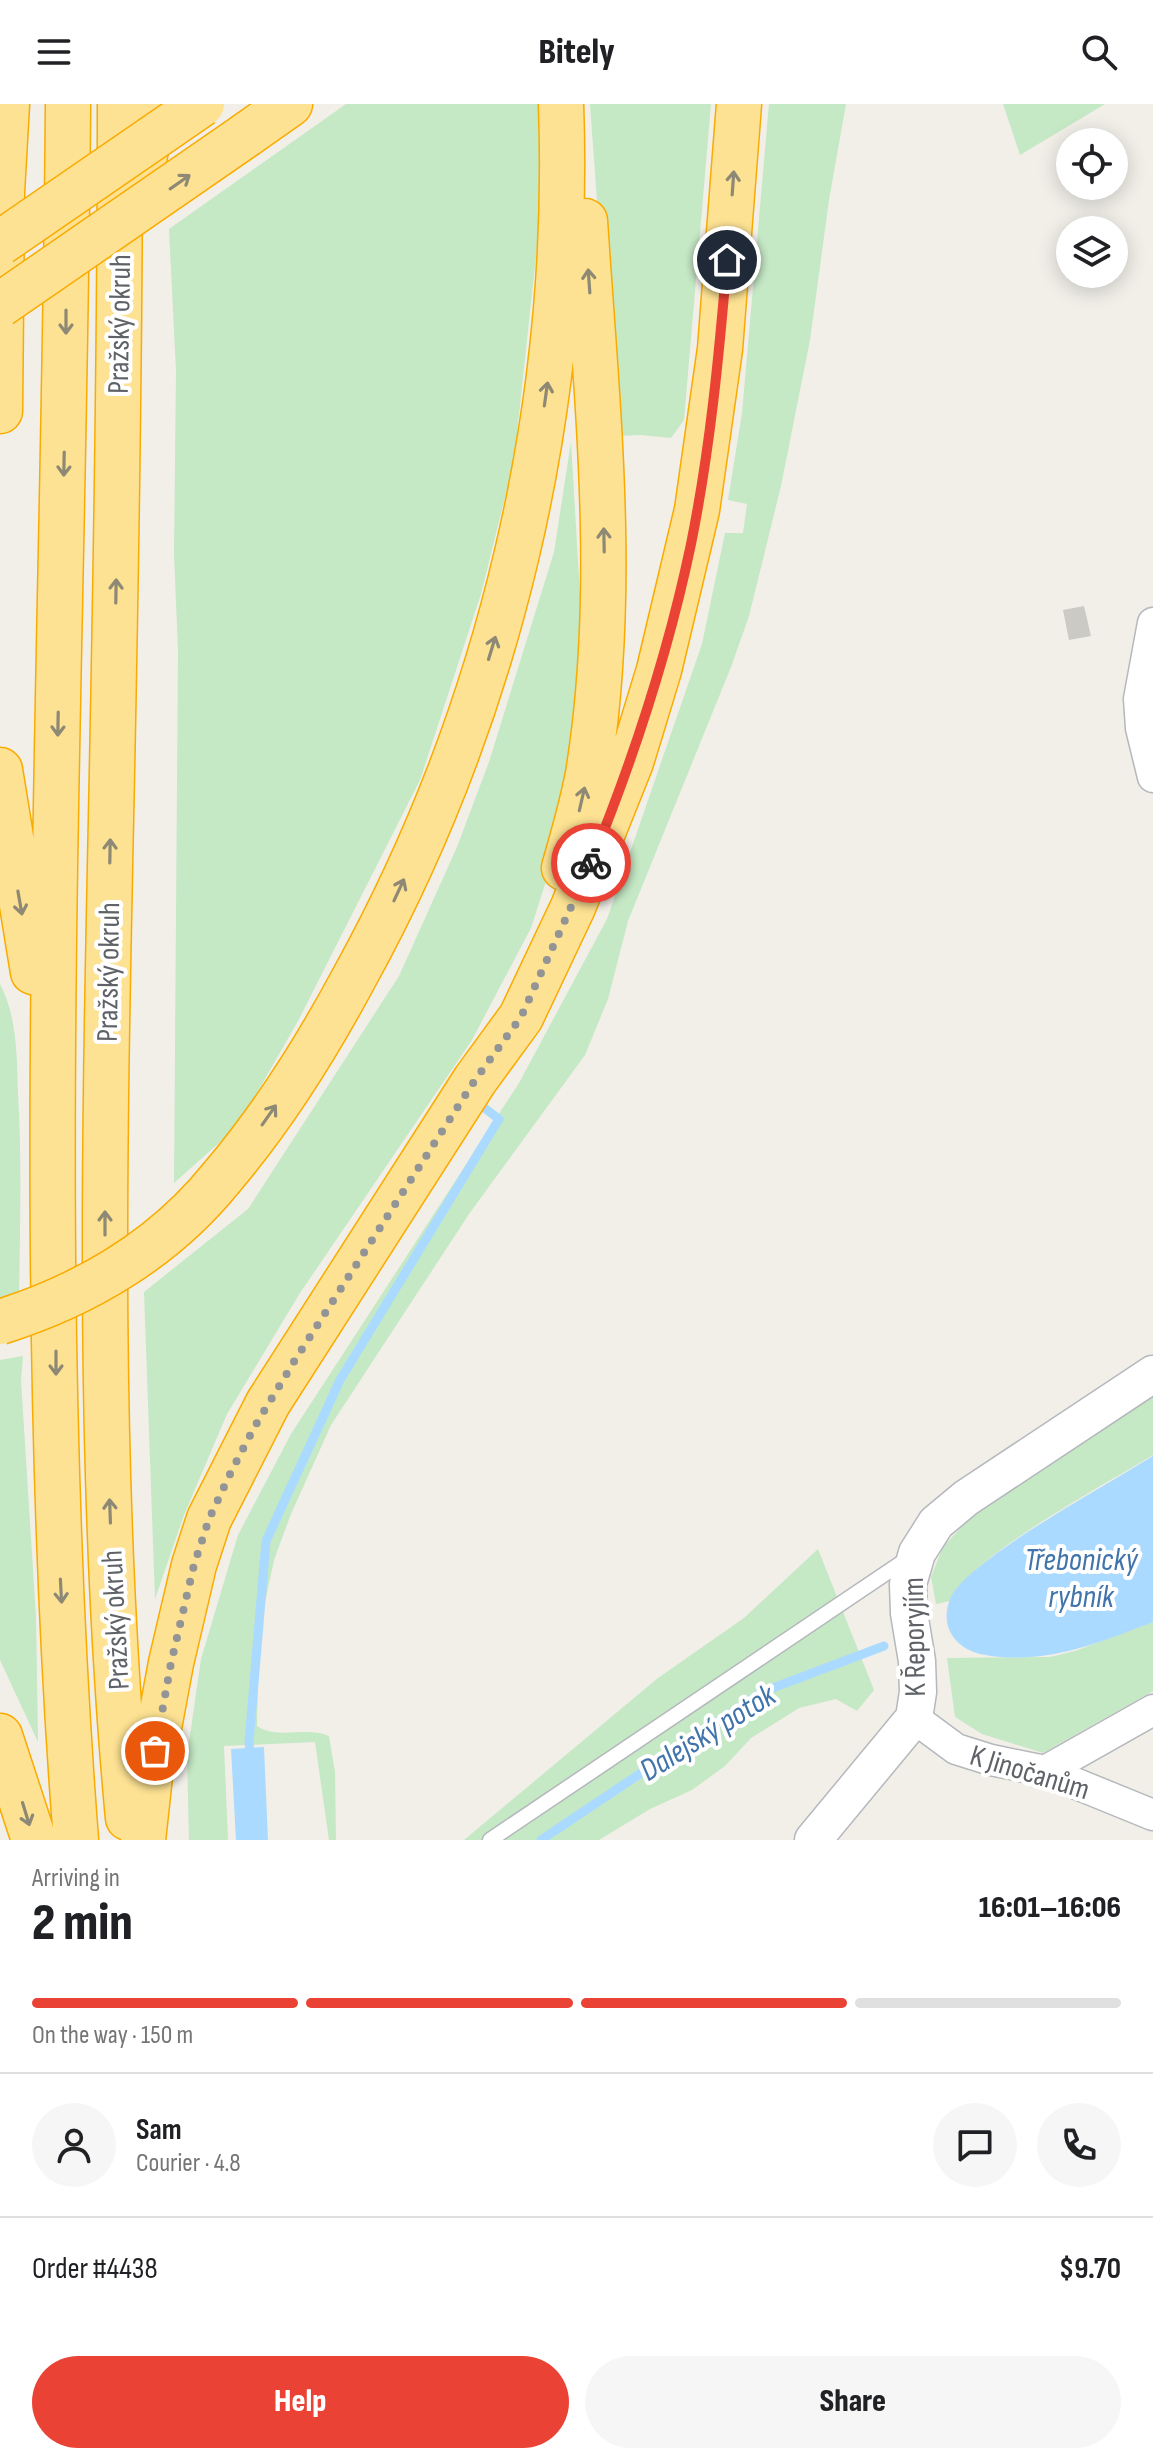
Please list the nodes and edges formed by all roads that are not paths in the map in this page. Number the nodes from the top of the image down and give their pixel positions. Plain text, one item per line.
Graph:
1 (7, 104) edge
2 (68, 104) edge
3 (120, 104) edge
4 (155, 104) edge
5 (202, 104) edge
6 (290, 104) edge
7 (561, 104) edge
8 (577, 104) edge
9 (739, 104) edge
10 (96, 178) junction
11 (1, 190) edge
12 (0, 243) edge
13 (120, 290) junction
14 (0, 305) edge
15 (0, 411) edge
16 (1153, 623) edge
17 (0, 770) edge
18 (1153, 777) edge
19 (475, 1080) junction
20 (54, 1089) junction
21 (0, 1322) edge
22 (1153, 1374) edge
23 (917, 1553) junction
24 (1153, 1710) edge
25 (914, 1718) junction
26 (0, 1736) edge
27 (1045, 1771) junction
28 (1153, 1815) edge
29 (34, 1840) edge
30 (76, 1840) edge
31 (130, 1840) edge
32 (143, 1840) edge
33 (490, 1840) edge
34 (813, 1840) edge

1 - 11 highway
2 -> 20 highway, Pražský okruh
3 - 13 highway, Pražský okruh
4 - 13 highway
5 - 10 highway, bridge
14 -> 6 highway, bridge
21 -> 7 highway, bridge
19 -> 8 highway
19 -> 9 highway
10 - 11 highway, bridge
10 - 12 highway, bridge
11 - 15 highway
31 -> 13 highway, Pražský okruh
16 - 18 street
17 -> 20 highway
19 - 32 highway
20 -> 30 highway, Pražský okruh
22 - 23 street, K Řeporyjím
23 - 25 street, K Řeporyjím
23 - 33 lane
24 - 27 street
25 - 27 street, K Jinočanům
25 - 34 street, K Řeporyjím
26 -> 29 highway
27 - 28 street, K Jinočanům

